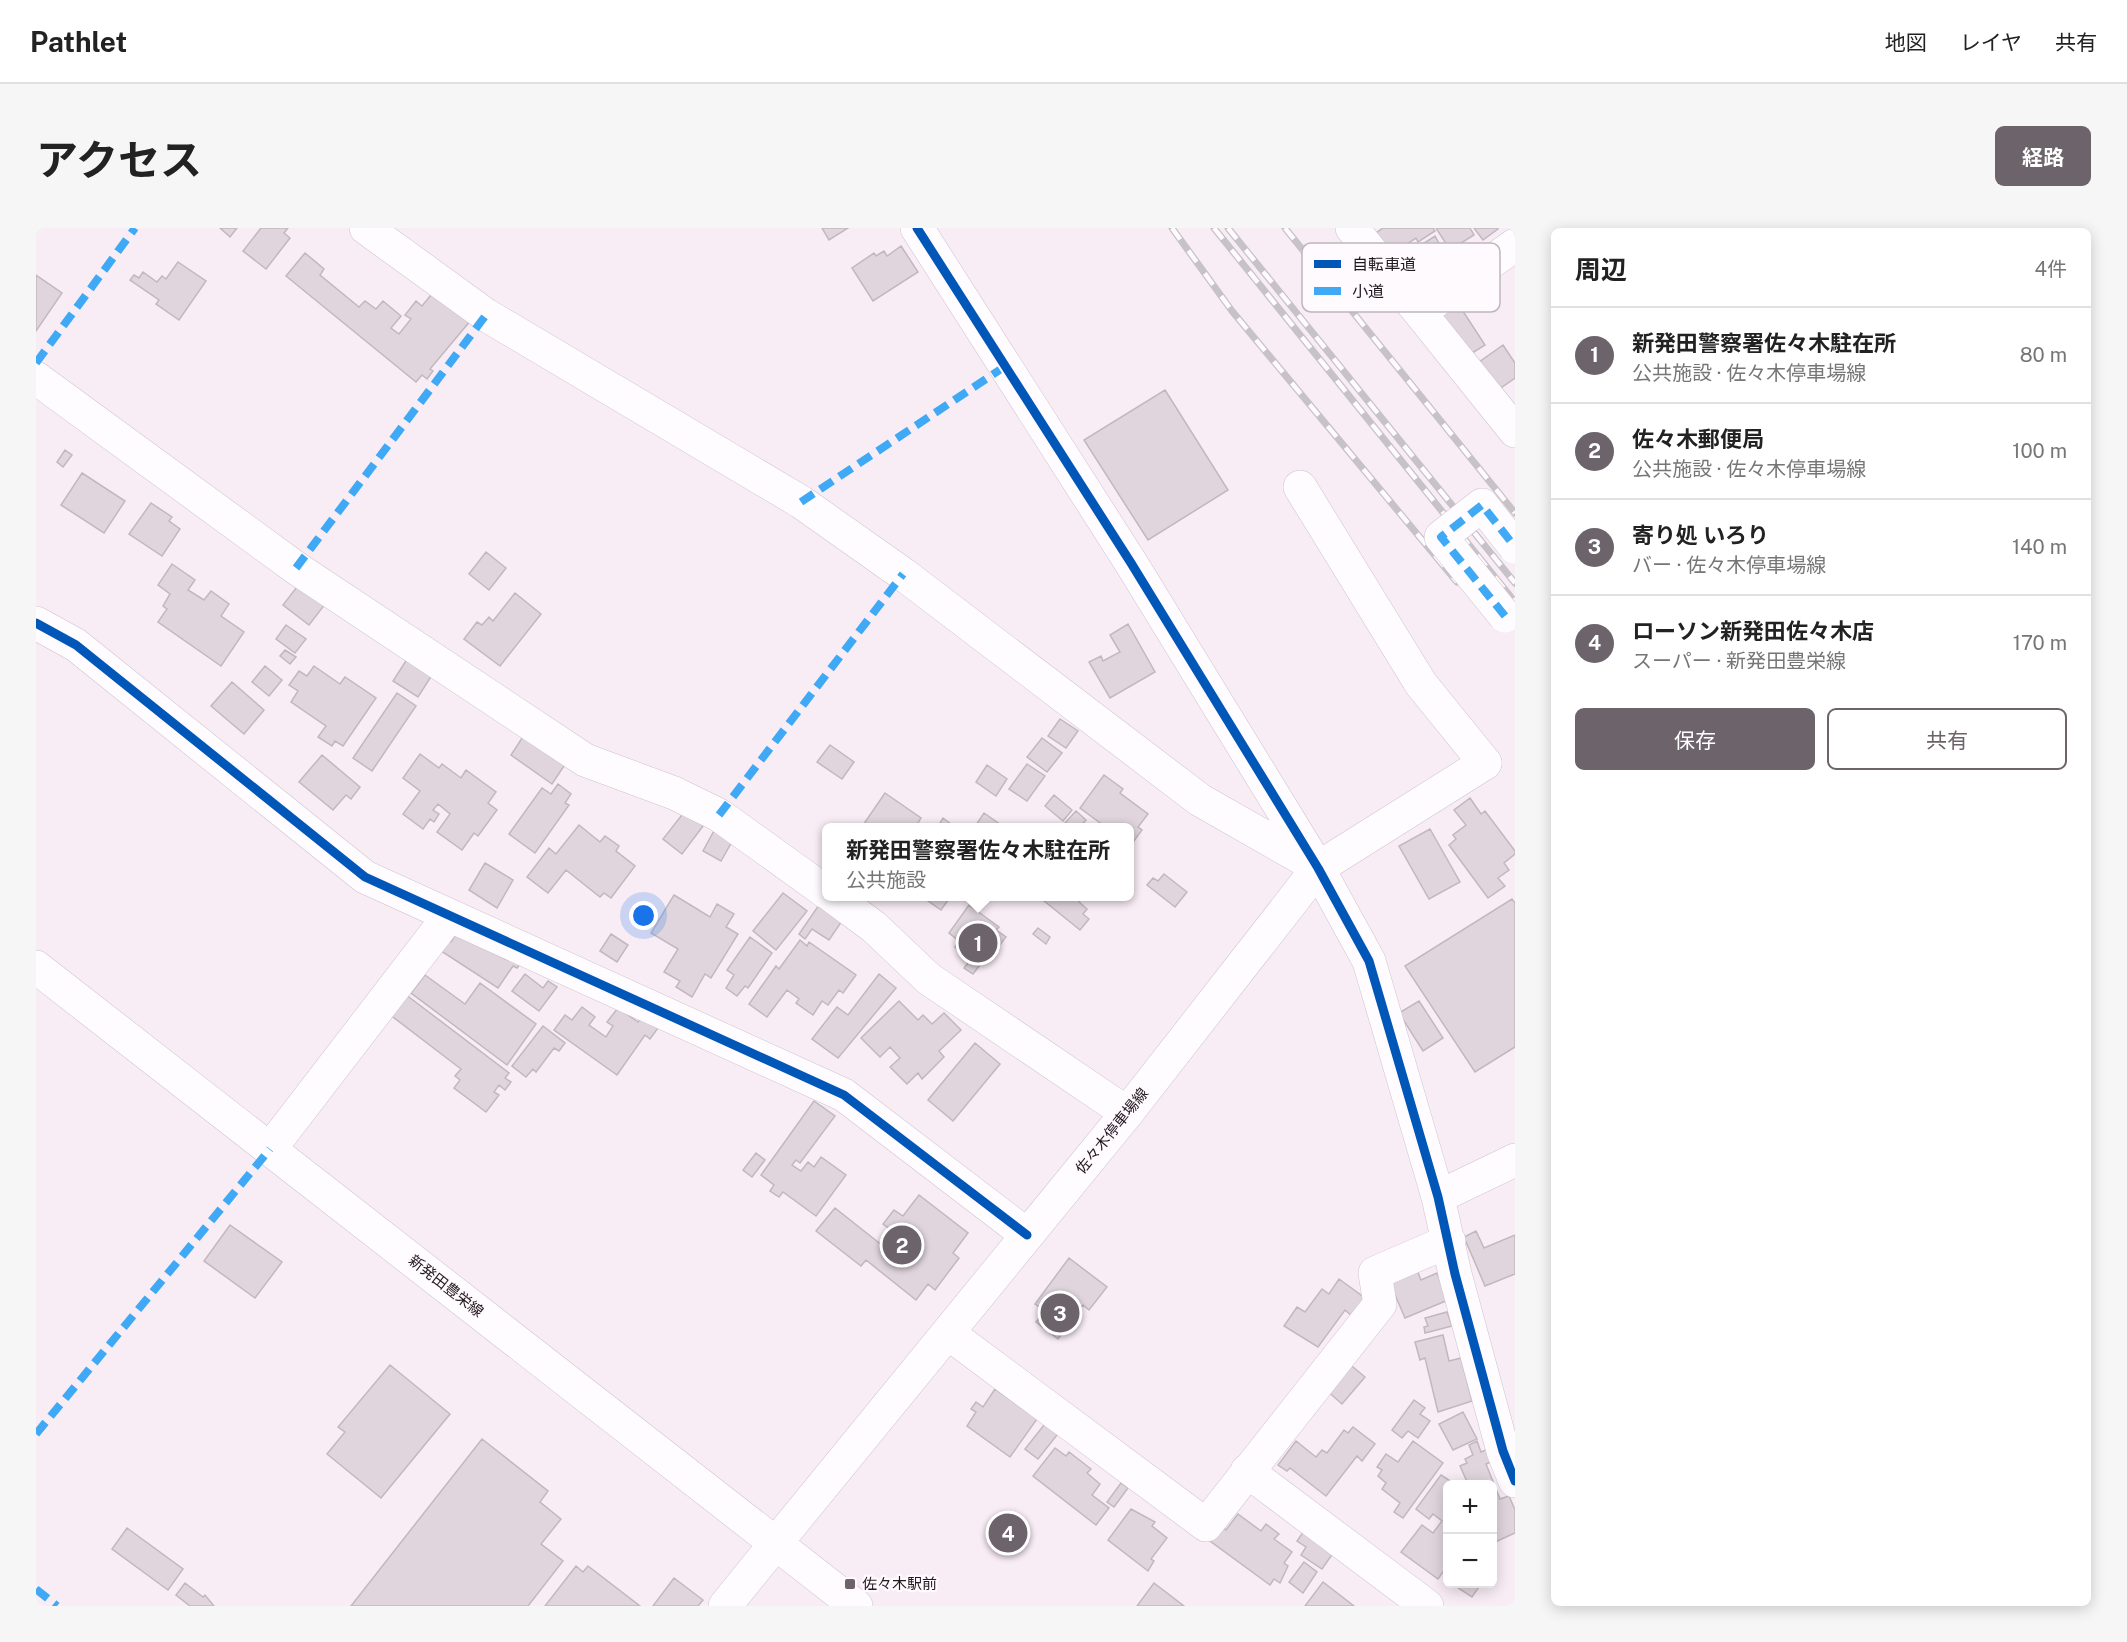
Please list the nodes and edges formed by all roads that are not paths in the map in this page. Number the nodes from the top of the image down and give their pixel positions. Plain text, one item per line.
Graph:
1 (366, 228) edge
2 (917, 228) edge
3 (1352, 228) edge
4 (1364, 243) edge
5 (1515, 245) edge
6 (1500, 256) edge
7 (1420, 312) edge
8 (36, 378) edge
9 (1515, 431) edge
10 (1300, 487) dead end
11 (1515, 547) edge
12 (1504, 616) dead end
13 (36, 623) edge
14 (1318, 867) junction
15 (822, 889) edge
16 (838, 901) edge
17 (449, 916) junction
18 (36, 967) edge
19 (1127, 1113) junction
20 (270, 1149) junction
21 (1515, 1160) edge
22 (1438, 1197) junction
23 (1028, 1235) junction
24 (1449, 1241) junction
25 (948, 1333) junction
26 (1247, 1471) junction
27 (1515, 1481) edge
28 (776, 1544) junction
29 (724, 1606) edge
30 (856, 1606) edge
31 (1427, 1606) edge

1 - 14 street
2 - 14 street
3 - 4 street
5 - 6 street
7 - 9 street
8 - 15 street
10 - 14 street, 佐々木停車場線
11 - 12 street, bridge
13 - 17 street
14 - 19 street, 佐々木停車場線
14 - 22 street
16 - 19 street
17 - 20 street
17 - 23 street
18 - 20 street, 新発田豊栄線
19 - 23 street, 佐々木停車場線
20 - 28 street, 新発田豊栄線
21 - 22 street
22 - 24 street
23 - 25 street, 佐々木停車場線
24 - 26 street
24 - 27 street
25 - 26 street
25 - 28 street, 佐々木停車場線
26 - 31 street
28 - 29 street, 佐々木停車場線
28 - 30 street, 新発田豊栄線

